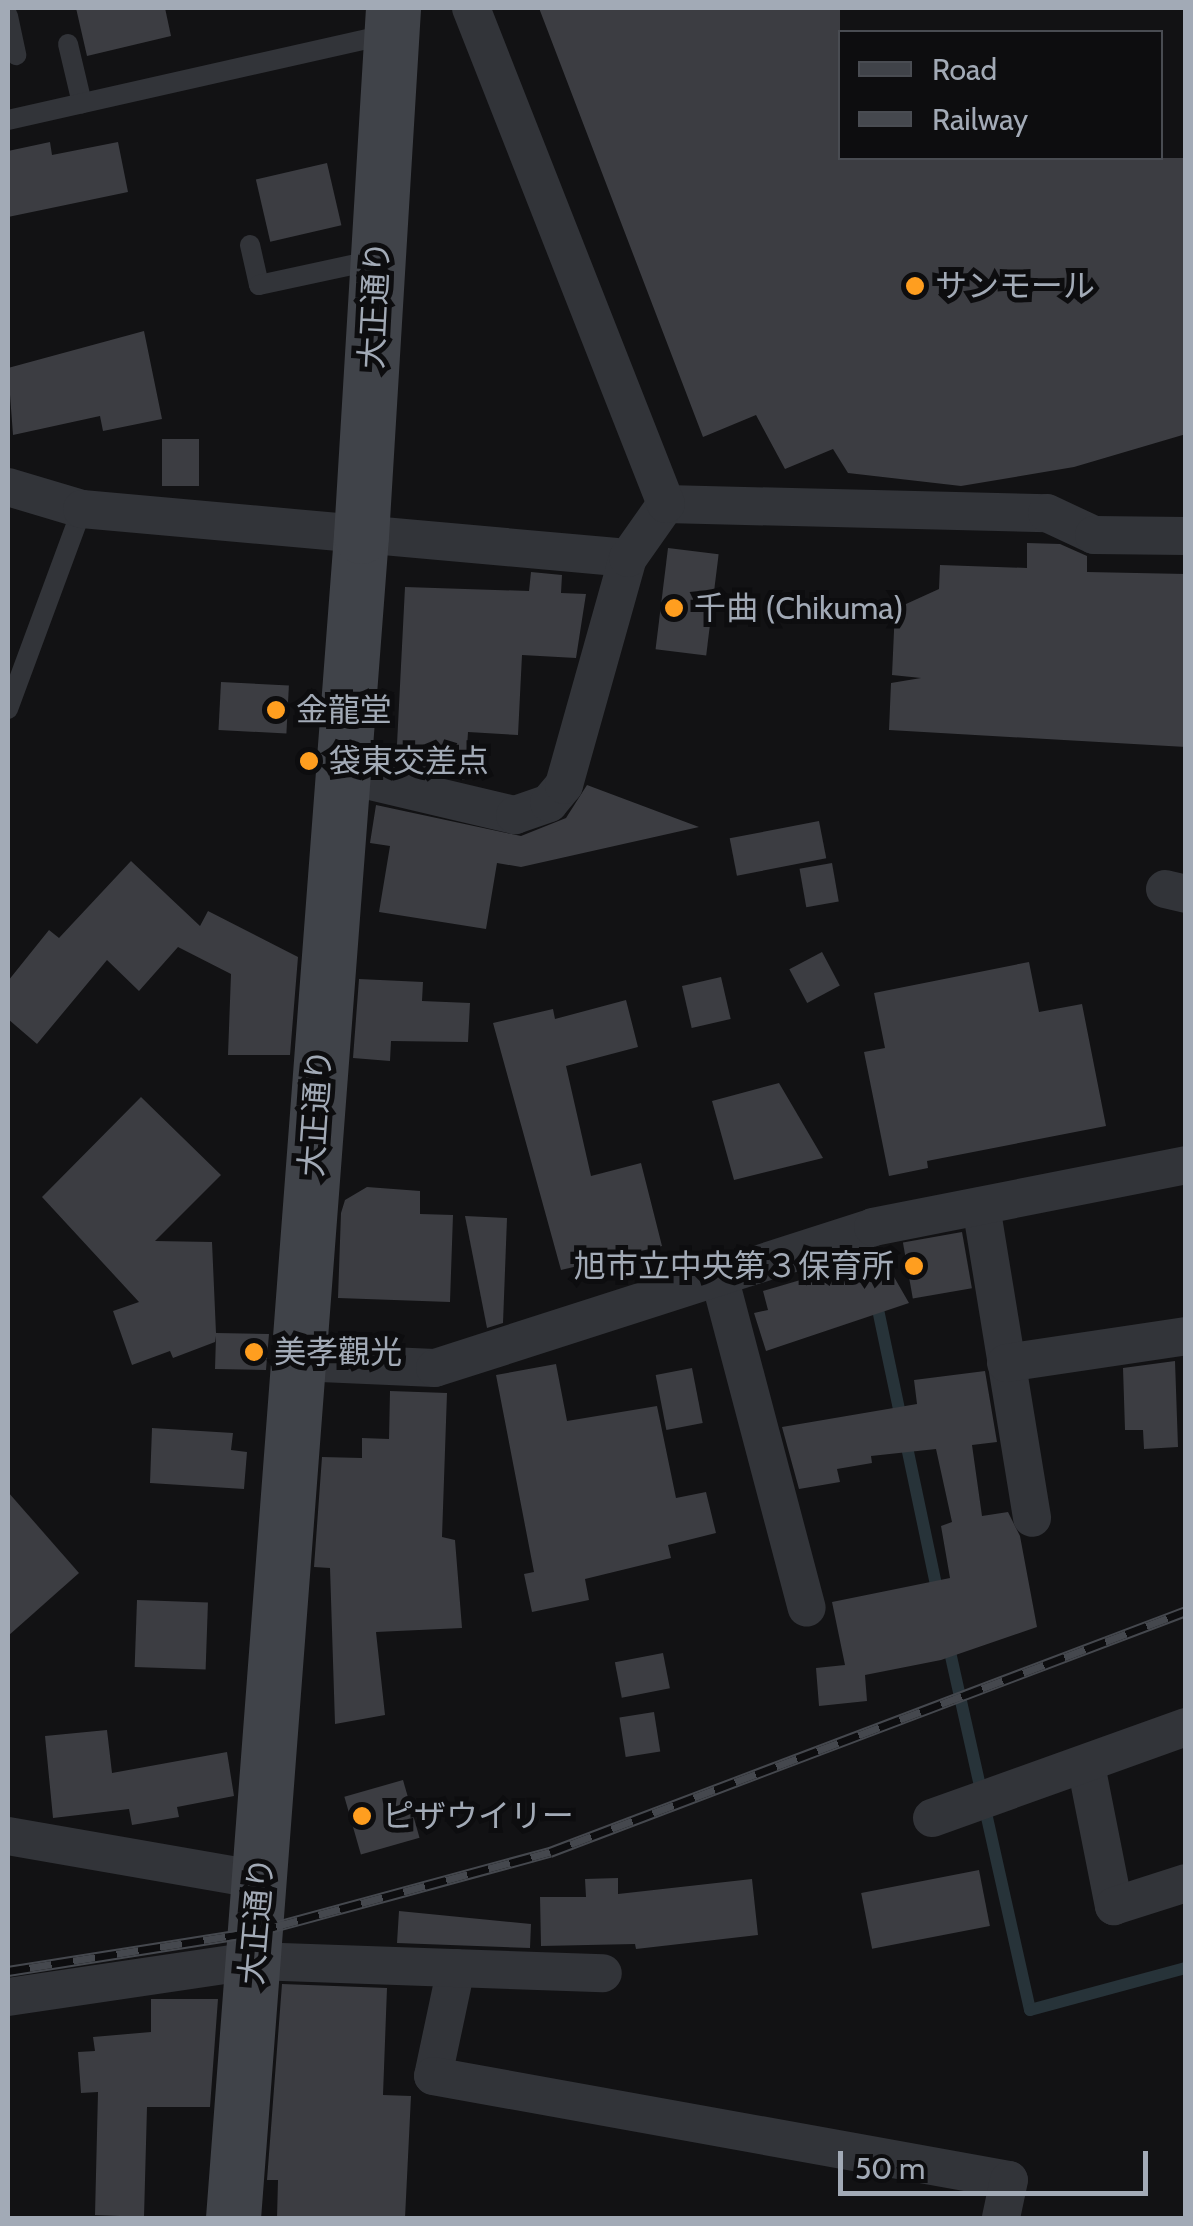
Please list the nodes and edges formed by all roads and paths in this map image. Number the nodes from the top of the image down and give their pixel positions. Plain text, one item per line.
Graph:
1 (471, 8) edge
2 (8, 16) edge
3 (392, 20) edge
4 (68, 44) dead end
5 (16, 55) dead end
6 (82, 103) junction
7 (8, 120) edge
8 (250, 245) dead end
9 (377, 259) junction
10 (8, 486) edge
11 (666, 504) junction
12 (82, 509) junction
13 (360, 536) junction
14 (1186, 536) edge
15 (628, 558) junction
16 (8, 709) edge
17 (341, 774) junction
18 (1186, 1165) edge
19 (980, 1206) junction
20 (719, 1276) junction
21 (1186, 1336) edge
22 (298, 1362) junction
23 (1006, 1364) junction
24 (1032, 1518) dead end
25 (807, 1608) dead end
26 (1186, 1728) edge
27 (1086, 1765) junction
28 (932, 1818) dead end
29 (8, 1836) edge
30 (260, 1880) junction
31 (1186, 1883) edge
32 (253, 1961) junction
33 (456, 1968) junction
34 (603, 1973) dead end
35 (8, 1997) edge
36 (233, 2218) edge
37 (1001, 2218) edge

1 - 11 street
2 - 5 lane
3 - 6 lane
3 - 9 street, 大正通り
4 - 6 lane
6 - 7 lane
8 - 9 lane
9 - 13 street, 大正通り
10 - 12 street
11 - 14 street
11 - 15 street
12 - 13 street
12 - 16 lane
13 - 15 street
13 - 17 street, 大正通り
15 - 17 street
17 - 22 street, 大正通り
18 - 19 street
19 - 20 street
19 - 23 street
20 - 22 street
20 - 25 street
21 - 23 street
22 - 30 street, 大正通り
23 - 24 street
26 - 27 street
27 - 28 street
27 - 31 street
29 - 30 street
30 - 32 street, 大正通り
32 - 33 street
32 - 35 street
32 - 36 street, 大正通り
33 - 34 street
33 - 37 street

